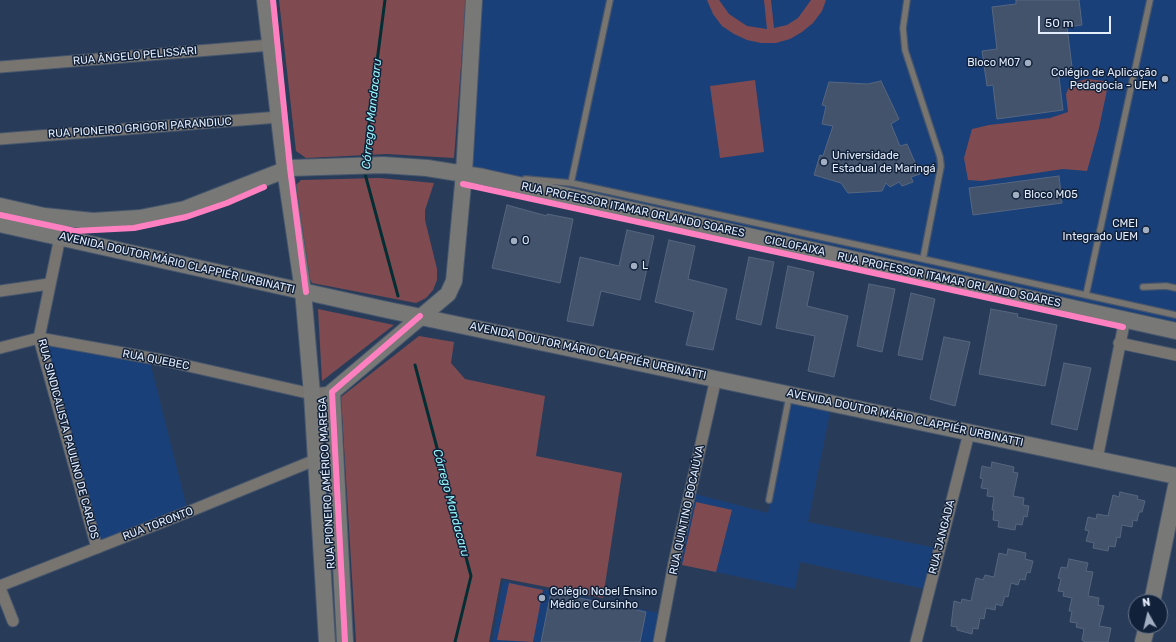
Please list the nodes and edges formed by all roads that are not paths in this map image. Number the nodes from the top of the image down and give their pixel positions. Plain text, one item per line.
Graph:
1 (265, 0) edge
2 (474, 0) edge
3 (610, 0) edge
4 (907, 0) edge
5 (1150, 0) edge
6 (271, 45) junction
7 (0, 67) edge
8 (279, 117) junction
9 (0, 139) edge
10 (285, 170) junction
11 (464, 173) junction
12 (483, 177) junction
13 (571, 183) junction
14 (0, 206) edge
15 (0, 224) edge
16 (60, 237) junction
17 (924, 259) junction
18 (49, 284) junction
19 (1143, 287) dead end
20 (1176, 288) edge
21 (0, 291) edge
22 (303, 291) junction
23 (1086, 295) junction
24 (1176, 315) edge
25 (420, 316) junction
26 (1125, 319) junction
27 (1176, 331) edge
28 (39, 338) junction
29 (1119, 343) junction
30 (0, 348) edge
31 (1176, 355) edge
32 (716, 378) junction
33 (332, 392) junction
34 (790, 393) junction
35 (312, 394) junction
36 (969, 433) junction
37 (334, 456) junction
38 (1097, 459) junction
39 (315, 460) junction
40 (1176, 476) edge
41 (1176, 486) edge
42 (769, 500) dead end
43 (97, 548) junction
44 (0, 587) edge
45 (1154, 594) edge
46 (13, 621) dead end
47 (326, 642) edge
48 (345, 642) edge
49 (659, 642) edge
50 (916, 642) edge

1 - 6 main road, RUA PIONEIRO AMÉRICO MAREGA
2 - 11 main road, RUA PIONEIRO AMÉRICO MAREGA
3 - 13 lane
4 - 17 lane
5 - 23 lane
6 - 7 street, RUA ÂNGELO PELISSARI
6 - 8 main road, RUA PIONEIRO AMÉRICO MAREGA
8 - 9 street, RUA PIONEIRO GRIGORI PARANDIUC
8 - 10 main road, RUA PIONEIRO AMÉRICO MAREGA
10 - 11 main road, AVENIDA DOUTOR MÁRIO CLAPPIÉR URBINATTI
10 - 14 main road, AVENIDA DOUTOR MÁRIO CLAPPIÉR URBINATTI
10 - 22 main road, RUA PIONEIRO AMÉRICO MAREGA
11 - 12 main road, RUA PROFESSOR ITAMAR ORLANDO SOARES
11 - 25 main road, RUA PIONEIRO AMÉRICO MAREGA
12 - 13 lane
12 - 26 main road, RUA PROFESSOR ITAMAR ORLANDO SOARES
13 - 17 lane
15 - 16 main road, AVENIDA DOUTOR MÁRIO CLAPPIÉR URBINATTI
16 - 18 street, RUA SINDICALISTA PAULINO DE CARLOS
16 - 22 main road, AVENIDA DOUTOR MÁRIO CLAPPIÉR URBINATTI
17 - 23 lane
18 - 21 street
18 - 28 street, RUA SINDICALISTA PAULINO DE CARLOS
19 - 20 lane
22 - 25 main road, AVENIDA DOUTOR MÁRIO CLAPPIÉR URBINATTI
22 - 35 main road, RUA PIONEIRO AMÉRICO MAREGA
23 - 24 lane
25 - 32 main road, AVENIDA DOUTOR MÁRIO CLAPPIÉR URBINATTI
25 - 33 main road, RUA PIONEIRO AMÉRICO MAREGA
26 - 27 main road, RUA PROFESSOR ITAMAR ORLANDO SOARES
26 - 29 street
28 - 30 street, RUA QUEBEC
28 - 35 street, RUA QUEBEC
28 - 43 street, RUA SINDICALISTA PAULINO DE CARLOS
29 - 31 street
29 - 38 street
32 - 34 main road, AVENIDA DOUTOR MÁRIO CLAPPIÉR URBINATTI
32 - 49 street, RUA QUINTINO BOCAIÚVA
33 - 35 street, RUA QUEBEC
33 - 37 main road, RUA PIONEIRO AMÉRICO MAREGA
34 - 36 main road, AVENIDA DOUTOR MÁRIO CLAPPIÉR URBINATTI
34 - 42 lane
35 - 39 main road, RUA PIONEIRO AMÉRICO MAREGA
36 - 38 main road, AVENIDA DOUTOR MÁRIO CLAPPIÉR URBINATTI
36 - 50 street, RUA JANGADA
37 - 39 street, RUA TORONTO
37 - 48 main road, RUA PIONEIRO AMÉRICO MAREGA
38 - 40 main road, AVENIDA DOUTOR MÁRIO CLAPPIÉR URBINATTI
39 - 43 street, RUA TORONTO
39 - 47 main road, RUA PIONEIRO AMÉRICO MAREGA
41 - 45 main road
43 - 44 street, RUA TORONTO
44 - 46 street

